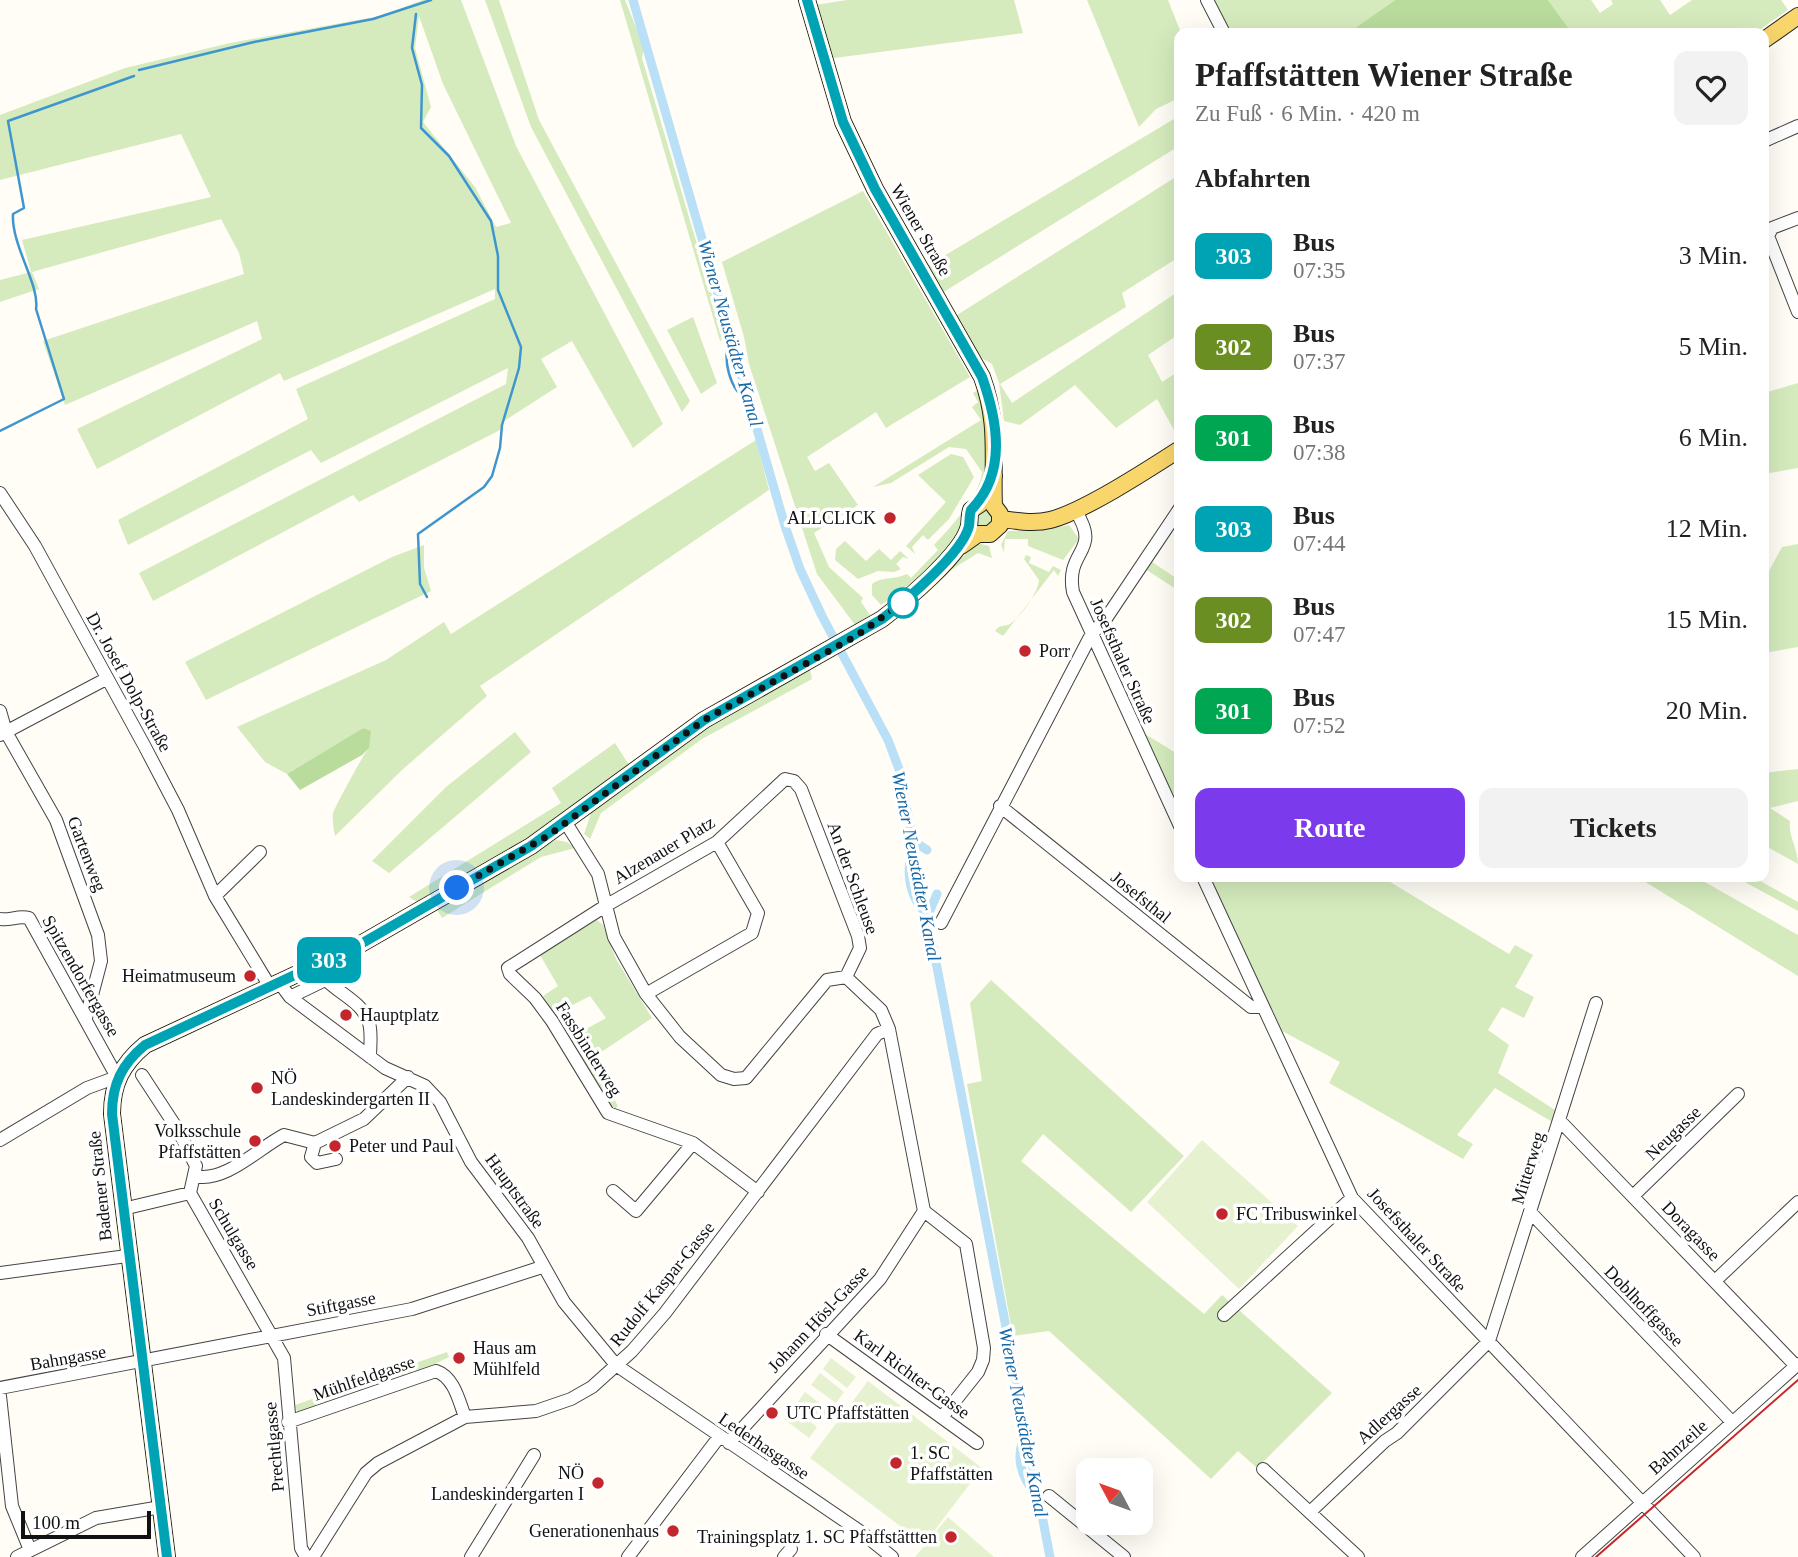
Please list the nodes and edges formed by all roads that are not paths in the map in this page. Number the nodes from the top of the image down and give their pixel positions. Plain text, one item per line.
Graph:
1 (807, 0) edge
2 (1206, 0) edge
3 (1798, 16) edge
4 (1221, 28) edge
5 (1769, 36) edge
6 (1798, 126) edge
7 (1769, 139) edge
8 (1798, 218) edge
9 (1769, 234) edge
10 (1769, 239) edge
11 (1798, 312) edge
12 (1174, 455) edge
13 (0, 493) edge
14 (991, 509) junction
15 (1075, 510) junction
16 (1174, 517) edge
17 (974, 530) junction
18 (1091, 635) junction
19 (106, 679) junction
20 (0, 711) edge
21 (3, 734) edge
22 (801, 789) joint
23 (1000, 806) junction
24 (1174, 813) edge
25 (566, 823) junction
26 (717, 842) junction
27 (260, 852) dead end
28 (1205, 882) edge
29 (215, 896) junction
30 (607, 905) junction
31 (0, 919) edge
32 (941, 923) dead end
33 (508, 968) joint
34 (320, 973) junction
35 (846, 977) junction
36 (274, 983) junction
37 (91, 994) junction
38 (646, 995) junction
39 (290, 997) junction
40 (76, 1001) junction
41 (1596, 1003) dead end
42 (1263, 1007) junction
43 (86, 1018) junction
44 (889, 1029) junction
45 (370, 1057) junction
46 (142, 1075) dead end
47 (117, 1077) junction
48 (408, 1077) junction
49 (1738, 1094) dead end
50 (1560, 1121) junction
51 (0, 1140) edge
52 (315, 1143) junction
53 (693, 1143) junction
54 (336, 1159) dead end
55 (195, 1176) junction
56 (614, 1191) dead end
57 (758, 1192) junction
58 (190, 1193) junction
59 (1633, 1196) junction
60 (1352, 1198) junction
61 (1798, 1202) edge
62 (123, 1209) junction
63 (924, 1211) junction
64 (1532, 1214) junction
65 (127, 1256) junction
66 (542, 1267) junction
67 (0, 1273) edge
68 (1715, 1281) junction
69 (1224, 1315) dead end
70 (826, 1334) junction
71 (273, 1335) junction
72 (1489, 1341) junction
73 (142, 1362) junction
74 (1797, 1365) edge
75 (616, 1366) junction
76 (0, 1388) edge
77 (0, 1396) edge
78 (943, 1416) junction
79 (465, 1417) junction
80 (288, 1422) junction
81 (1732, 1422) junction
82 (724, 1440) junction
83 (977, 1443) dead end
84 (534, 1455) dead end
85 (1263, 1469) dead end
86 (1049, 1496) dead end
87 (1643, 1502) junction
88 (161, 1507) junction
89 (1310, 1512) junction
90 (30, 1550) junction
91 (1687, 1555) edge
92 (17, 1557) edge
93 (167, 1557) edge
94 (306, 1557) edge
95 (313, 1557) edge
96 (471, 1557) edge
97 (628, 1557) edge
98 (892, 1557) edge
99 (1124, 1557) edge
100 (1358, 1557) edge
101 (1582, 1557) edge

1 - 14 main road, Wiener Straße
2 - 4 street
3 - 5 main road
6 - 7 street
8 - 9 street
10 - 11 street
12 - 15 main road
13 - 19 street, Dr. Josef Dolp-Straße
14 - 15 main road
14 - 17 main road, Wiener Straße
14 - 17 main road, Wiener Straße
15 - 18 street, Josefsthaler Straße
16 - 18 street
17 - 25 main road, Wiener Straße
18 - 23 street
18 - 24 street, Josefsthaler Straße
19 - 21 street
19 - 29 street, Dr. Josef Dolp-Straße
20 - 21 street, Gartenweg
21 - 37 street, Gartenweg
22 - 26 street, Alzenauer Platz
22 - 35 street, An der Schleuse
23 - 32 street
23 - 42 street, Josefsthal
25 - 30 street
25 - 34 main road, Wiener Straße
26 - 30 street, Alzenauer Platz
26 - 38 street
27 - 29 street
28 - 42 street, Josefsthaler Straße
29 - 36 street, Dr. Josef Dolp-Straße
30 - 33 street, Alzenauer Platz
30 - 38 street
31 - 40 street, Spitzendorfergasse
33 - 53 street, Fassbinderweg
34 - 36 main road
34 - 39 street
34 - 45 street
35 - 38 street
35 - 44 street
36 - 39 street
36 - 47 main road
37 - 40 street
37 - 43 street, Gartenweg
39 - 45 street
40 - 43 street, Spitzendorfergasse
41 - 50 street, Mitterweg
42 - 60 street, Josefsthaler Straße
43 - 47 street, Spitzendorfergasse
44 - 57 street, Rudolf Kaspar-Gasse
44 - 63 street
45 - 48 street, Hauptstraße
46 - 55 street
47 - 51 street
47 - 62 main road, Badener Straße
48 - 52 street
48 - 66 street, Hauptstraße
49 - 59 street, Neugasse
50 - 59 street, Doragasse
50 - 64 street, Mitterweg
52 - 54 street
52 - 55 street
53 - 56 street
53 - 57 street, Fassbinderweg
55 - 58 street, Schulgasse
57 - 75 street, Rudolf Kaspar-Gasse
58 - 62 street
58 - 71 street, Schulgasse
59 - 68 street, Doragasse
60 - 69 street
60 - 72 street, Josefsthaler Straße
61 - 68 street
62 - 65 main road, Badener Straße
63 - 70 street, Johann Hösl-Gasse
63 - 78 street
64 - 72 street, Mitterweg
64 - 81 street, Doblhoffgasse
65 - 67 street
65 - 73 main road, Badener Straße
66 - 71 street, Stiftgasse
66 - 75 street, Hauptstraße
68 - 74 street, Doragasse
70 - 78 street, Karl Richter-Gasse
70 - 82 street, Johann Hösl-Gasse
71 - 73 street, Stiftgasse
71 - 80 street, Prechtlgasse
72 - 87 street, Josefsthaler Straße
72 - 89 street, Adlergasse
73 - 76 street, Bahngasse
73 - 88 main road, Badener Straße
74 - 81 street, Bahnzeile
75 - 79 street, Rudolf Kaspar-Gasse
75 - 82 street, Lederhasgasse
77 - 90 street
78 - 83 street, Karl Richter-Gasse
79 - 80 street, Mühlfeldgasse
79 - 95 street, Rudolf Kaspar-Gasse
80 - 94 street, Prechtlgasse
81 - 87 street, Bahnzeile
82 - 97 street, Johann Hösl-Gasse
82 - 98 street, Lederhasgasse
84 - 96 street
85 - 89 street
86 - 99 street
87 - 91 street, Josefsthaler Straße
87 - 101 street, Bahnzeile
88 - 90 street
88 - 93 main road, Badener Straße
89 - 100 street
90 - 92 street

